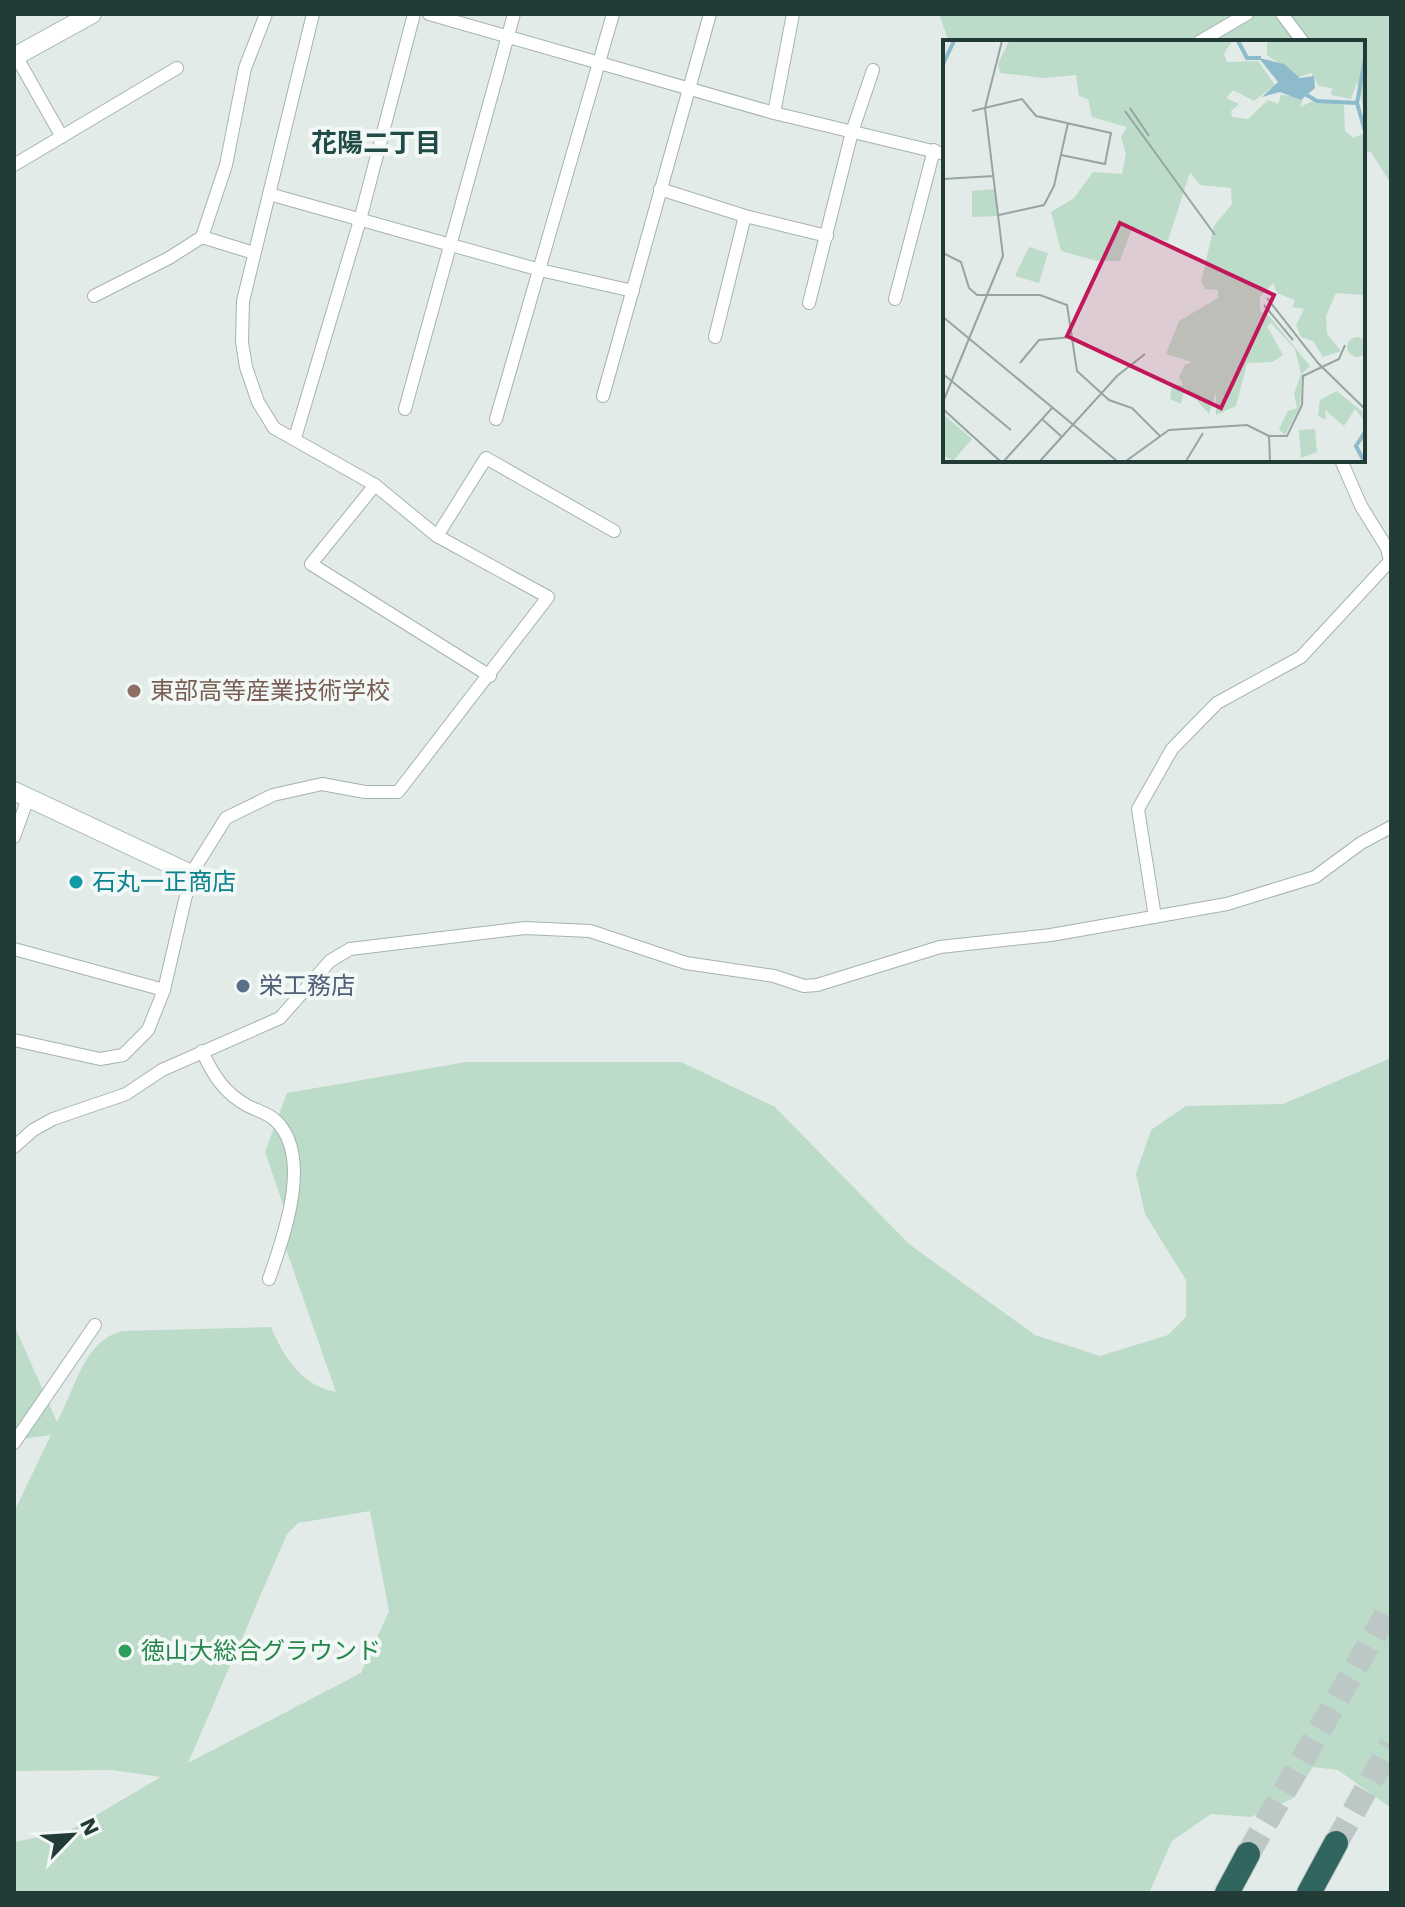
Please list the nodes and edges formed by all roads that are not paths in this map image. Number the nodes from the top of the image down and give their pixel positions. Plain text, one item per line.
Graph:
1 (92, 14) edge
2 (266, 14) edge
3 (313, 14) edge
4 (414, 14) edge
5 (429, 14) edge
6 (514, 14) edge
7 (613, 14) edge
8 (710, 14) edge
9 (793, 14) edge
10 (1247, 14) edge
11 (1282, 14) edge
12 (508, 38) junction
13 (1202, 40) edge
14 (1302, 40) edge
15 (15, 55) edge
16 (600, 61) junction
17 (177, 68) dead end
18 (873, 70) dead end
19 (689, 88) junction
20 (774, 113) junction
21 (852, 132) junction
22 (62, 137) junction
23 (940, 152) edge
24 (14, 165) edge
25 (660, 189) junction
26 (269, 194) junction
27 (745, 216) junction
28 (360, 220) junction
29 (827, 236) junction
30 (202, 237) junction
31 (450, 242) junction
32 (254, 253) junction
33 (540, 270) junction
34 (633, 291) junction
35 (94, 296) dead end
36 (895, 299) dead end
37 (809, 303) dead end
38 (715, 337) dead end
39 (603, 396) dead end
40 (405, 409) dead end
41 (496, 419) dead end
42 (295, 438) junction
43 (1342, 462) edge
44 (375, 485) junction
45 (614, 531) dead end
46 (437, 536) junction
47 (490, 676) junction
48 (21, 795) edge
49 (1391, 827) edge
50 (14, 837) edge
51 (191, 874) junction
52 (1155, 917) junction
53 (14, 949) edge
54 (164, 990) junction
55 (14, 1040) edge
56 (202, 1051) junction
57 (14, 1147) edge
58 (269, 1279) dead end
59 (95, 1325) dead end
60 (14, 1443) edge
61 (1336, 1843) tunnel mouth
62 (1248, 1854) tunnel mouth
63 (1227, 1893) edge
64 (1309, 1893) edge

1 - 15 street
2 - 30 street
3 - 26 street
4 - 28 street
5 - 12 street
6 - 12 street
7 - 16 street
8 - 19 street
9 - 20 street
10 - 13 street
11 - 14 street
12 - 16 street
12 - 31 street
15 - 22 street
16 - 19 street
16 - 33 street
17 - 22 street
18 - 21 street
19 - 20 street
19 - 25 street
20 - 21 street
21 - 23 street
21 - 29 street
22 - 24 street
23 - 36 street
25 - 27 street
25 - 34 street
26 - 28 street
26 - 32 street
27 - 29 street
27 - 38 street
28 - 31 street
28 - 42 street
29 - 37 street
30 - 32 street
30 - 35 street
31 - 33 street
31 - 40 street
32 - 42 street
33 - 34 street
33 - 41 street
34 - 39 street
42 - 44 street
43 - 52 street
44 - 46 street
44 - 47 street
45 - 46 street
46 - 47 street
47 - 51 street
48 - 50 street
48 - 51 street
49 - 52 street
51 - 54 street
52 - 56 street
53 - 54 street
54 - 55 street
56 - 57 street
56 - 58 street
59 - 60 street
61 - 64 highway
62 - 63 highway

